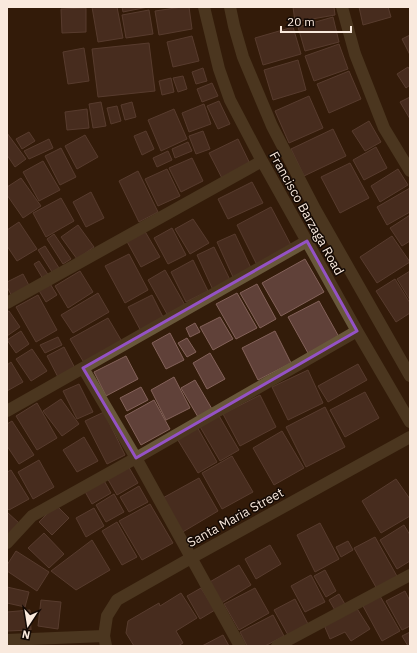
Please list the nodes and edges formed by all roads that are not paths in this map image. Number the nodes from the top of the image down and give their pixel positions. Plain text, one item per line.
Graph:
1 (204, 7) edge
2 (230, 7) edge
3 (342, 7) edge
4 (262, 161) junction
5 (410, 171) edge
6 (307, 241) junction
7 (7, 303) edge
8 (357, 330) junction
9 (83, 368) junction
10 (410, 376) edge
11 (7, 411) edge
12 (410, 422) edge
13 (410, 437) edge
14 (136, 458) junction
15 (7, 543) edge
16 (191, 558) junction
17 (410, 575) edge
18 (7, 640) edge
19 (105, 641) edge
20 (240, 646) edge
21 (277, 646) edge

1 - 4 street, Francisco Barzaga Road
2 - 10 street, Francisco Barzaga Road
3 - 5 street
4 - 6 street, Francisco Barzaga Road
4 - 7 street
6 - 8 street, Francisco Barzaga Road
6 - 9 street
8 - 12 street, Francisco Barzaga Road
8 - 14 street
9 - 11 street
9 - 14 street
13 - 16 street, Santa Maria Street
14 - 15 street
14 - 16 street
16 - 19 street, Santa Maria Street
16 - 20 street
17 - 21 street
18 - 19 street

